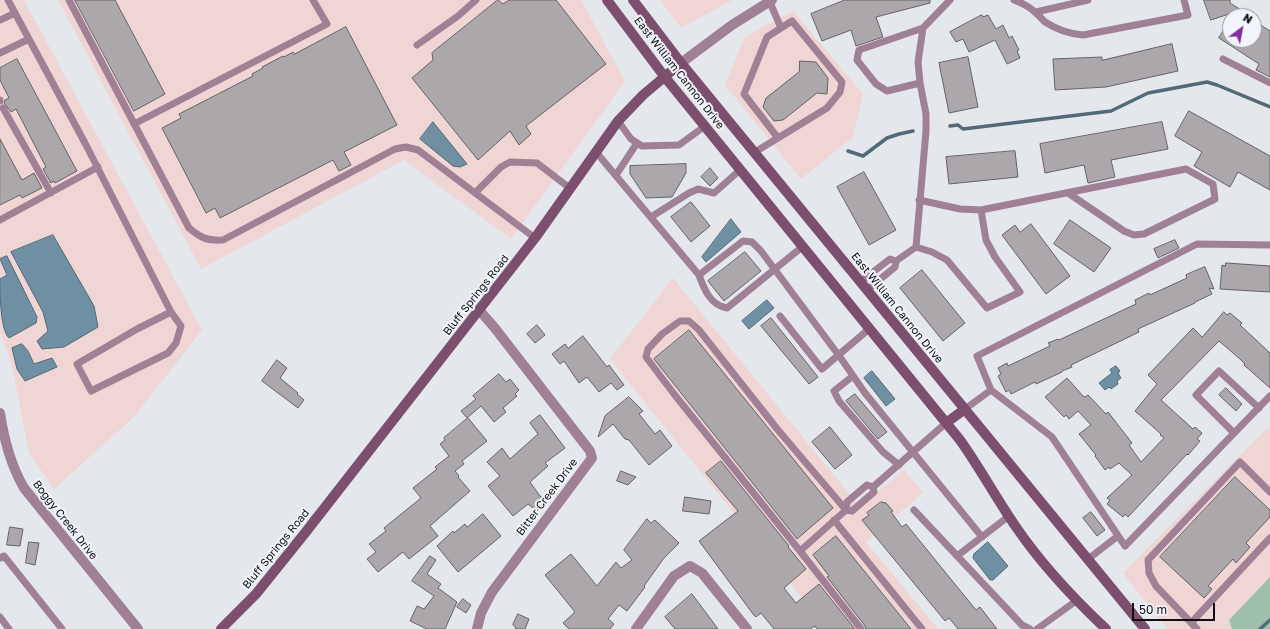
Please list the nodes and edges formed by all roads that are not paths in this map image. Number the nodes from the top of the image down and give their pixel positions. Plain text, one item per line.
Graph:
1 (8, 0) edge
2 (69, 0) edge
3 (313, 0) edge
4 (476, 0) edge
5 (607, 0) edge
6 (633, 0) edge
7 (770, 0) edge
8 (950, 0) edge
9 (1014, 0) edge
10 (1088, 0) edge
11 (1184, 0) edge
12 (1036, 12) junction
13 (15, 13) junction
14 (0, 20) edge
15 (780, 28) junction
16 (923, 28) junction
17 (29, 39) junction
18 (417, 45) dead end
19 (0, 53) edge
20 (1223, 59) dead end
21 (681, 63) junction
22 (664, 76) junction
23 (920, 83) junction
24 (1270, 83) edge
25 (1, 103) edge
26 (618, 121) junction
27 (134, 124) junction
28 (704, 126) junction
29 (778, 138) junction
30 (637, 143) junction
31 (596, 152) junction
32 (754, 152) junction
33 (98, 167) junction
34 (740, 170) junction
35 (616, 175) junction
36 (570, 189) junction
37 (475, 192) junction
38 (51, 193) junction
39 (1068, 193) junction
40 (919, 200) junction
41 (981, 210) junction
42 (651, 217) junction
43 (0, 220) edge
44 (535, 238) junction
45 (1270, 245) edge
46 (802, 247) junction
47 (916, 247) junction
48 (775, 270) junction
49 (699, 275) junction
50 (863, 286) junction
51 (479, 310) junction
52 (171, 312) junction
53 (780, 316) dead end
54 (870, 329) junction
55 (838, 355) junction
56 (853, 376) junction
57 (991, 390) junction
58 (1270, 396) edge
59 (1259, 408) junction
60 (965, 410) junction
61 (0, 413) edge
62 (946, 423) junction
63 (1234, 433) junction
64 (913, 453) junction
65 (899, 465) junction
66 (1270, 492) edge
67 (846, 510) junction
68 (914, 510) dead end
69 (1009, 516) junction
70 (834, 520) junction
71 (1118, 536) junction
72 (982, 537) junction
73 (1270, 538) edge
74 (800, 551) junction
75 (957, 556) junction
76 (0, 558) edge
77 (1088, 560) junction
78 (1076, 601) junction
79 (0, 617) edge
80 (1191, 623) junction
81 (9, 629) edge
82 (62, 629) edge
83 (138, 629) edge
84 (221, 629) edge
85 (477, 629) edge
86 (636, 629) edge
87 (747, 629) edge
88 (861, 629) edge
89 (922, 629) edge
90 (1030, 629) edge
91 (1037, 629) edge
92 (1106, 629) edge
93 (1145, 629) edge
94 (1197, 629) edge

1 - 13 lane
2 - 27 lane
3 - 27 lane
4 - 18 lane
5 - 22 main road, East William Cannon Drive
6 - 21 main road, East William Cannon Drive
7 - 15 lane
7 - 21 street, Bluff Springs Road
8 - 16 lane
9 - 12 lane
10 - 12 lane
11 - 12 lane
13 - 14 lane
13 - 17 lane
15 - 29 lane
15 - 29 lane
16 - 23 lane
16 - 23 lane
17 - 19 lane
17 - 33 lane
20 - 24 lane
21 - 22 main road, Bluff Springs Road
21 - 32 main road, East William Cannon Drive
22 - 26 main road, Bluff Springs Road
22 - 28 main road, East William Cannon Drive
23 - 40 lane
25 - 38 lane
26 - 30 lane
26 - 31 main road, Bluff Springs Road
27 - 37 lane
28 - 30 lane
28 - 34 main road, East William Cannon Drive
29 - 32 lane
30 - 35 lane
31 - 35 lane
31 - 36 main road, Bluff Springs Road
32 - 50 main road, East William Cannon Drive
33 - 38 lane
33 - 52 lane
34 - 42 lane
34 - 46 main road, East William Cannon Drive
35 - 42 lane
36 - 37 lane
36 - 44 main road, Bluff Springs Road
37 - 44 lane
38 - 43 lane
39 - 39 lane
39 - 41 lane
40 - 41 lane
40 - 47 lane
41 - 47 lane
42 - 49 lane
44 - 51 main road, Bluff Springs Road
45 - 57 lane
46 - 48 lane
46 - 54 main road, East William Cannon Drive
47 - 50 lane
48 - 49 lane
48 - 49 lane
48 - 55 lane
50 - 60 main road, East William Cannon Drive
51 - 84 main road, Bluff Springs Road
51 - 85 street, Bitter Creek Drive
52 - 52 lane
53 - 55 lane
54 - 55 lane
54 - 62 main road, East William Cannon Drive
55 - 56 lane
56 - 64 lane
56 - 65 lane
57 - 60 lane
57 - 71 lane
58 - 59 lane
59 - 63 lane
59 - 63 lane
60 - 62 main road
60 - 77 main road, East William Cannon Drive
61 - 83 street, Boggy Creek Drive
62 - 64 lane
62 - 69 main road, East William Cannon Drive
63 - 71 lane
64 - 65 lane
64 - 72 lane
65 - 67 lane
66 - 80 lane
67 - 70 lane
67 - 74 lane
68 - 75 lane
69 - 72 lane
69 - 78 main road, East William Cannon Drive
70 - 74 lane
70 - 89 lane
71 - 77 lane
72 - 75 lane
73 - 80 lane
74 - 88 lane
75 - 90 lane
76 - 82 lane
77 - 93 main road, East William Cannon Drive
78 - 91 lane
78 - 92 main road, East William Cannon Drive
79 - 81 lane
80 - 94 lane
86 - 87 street

